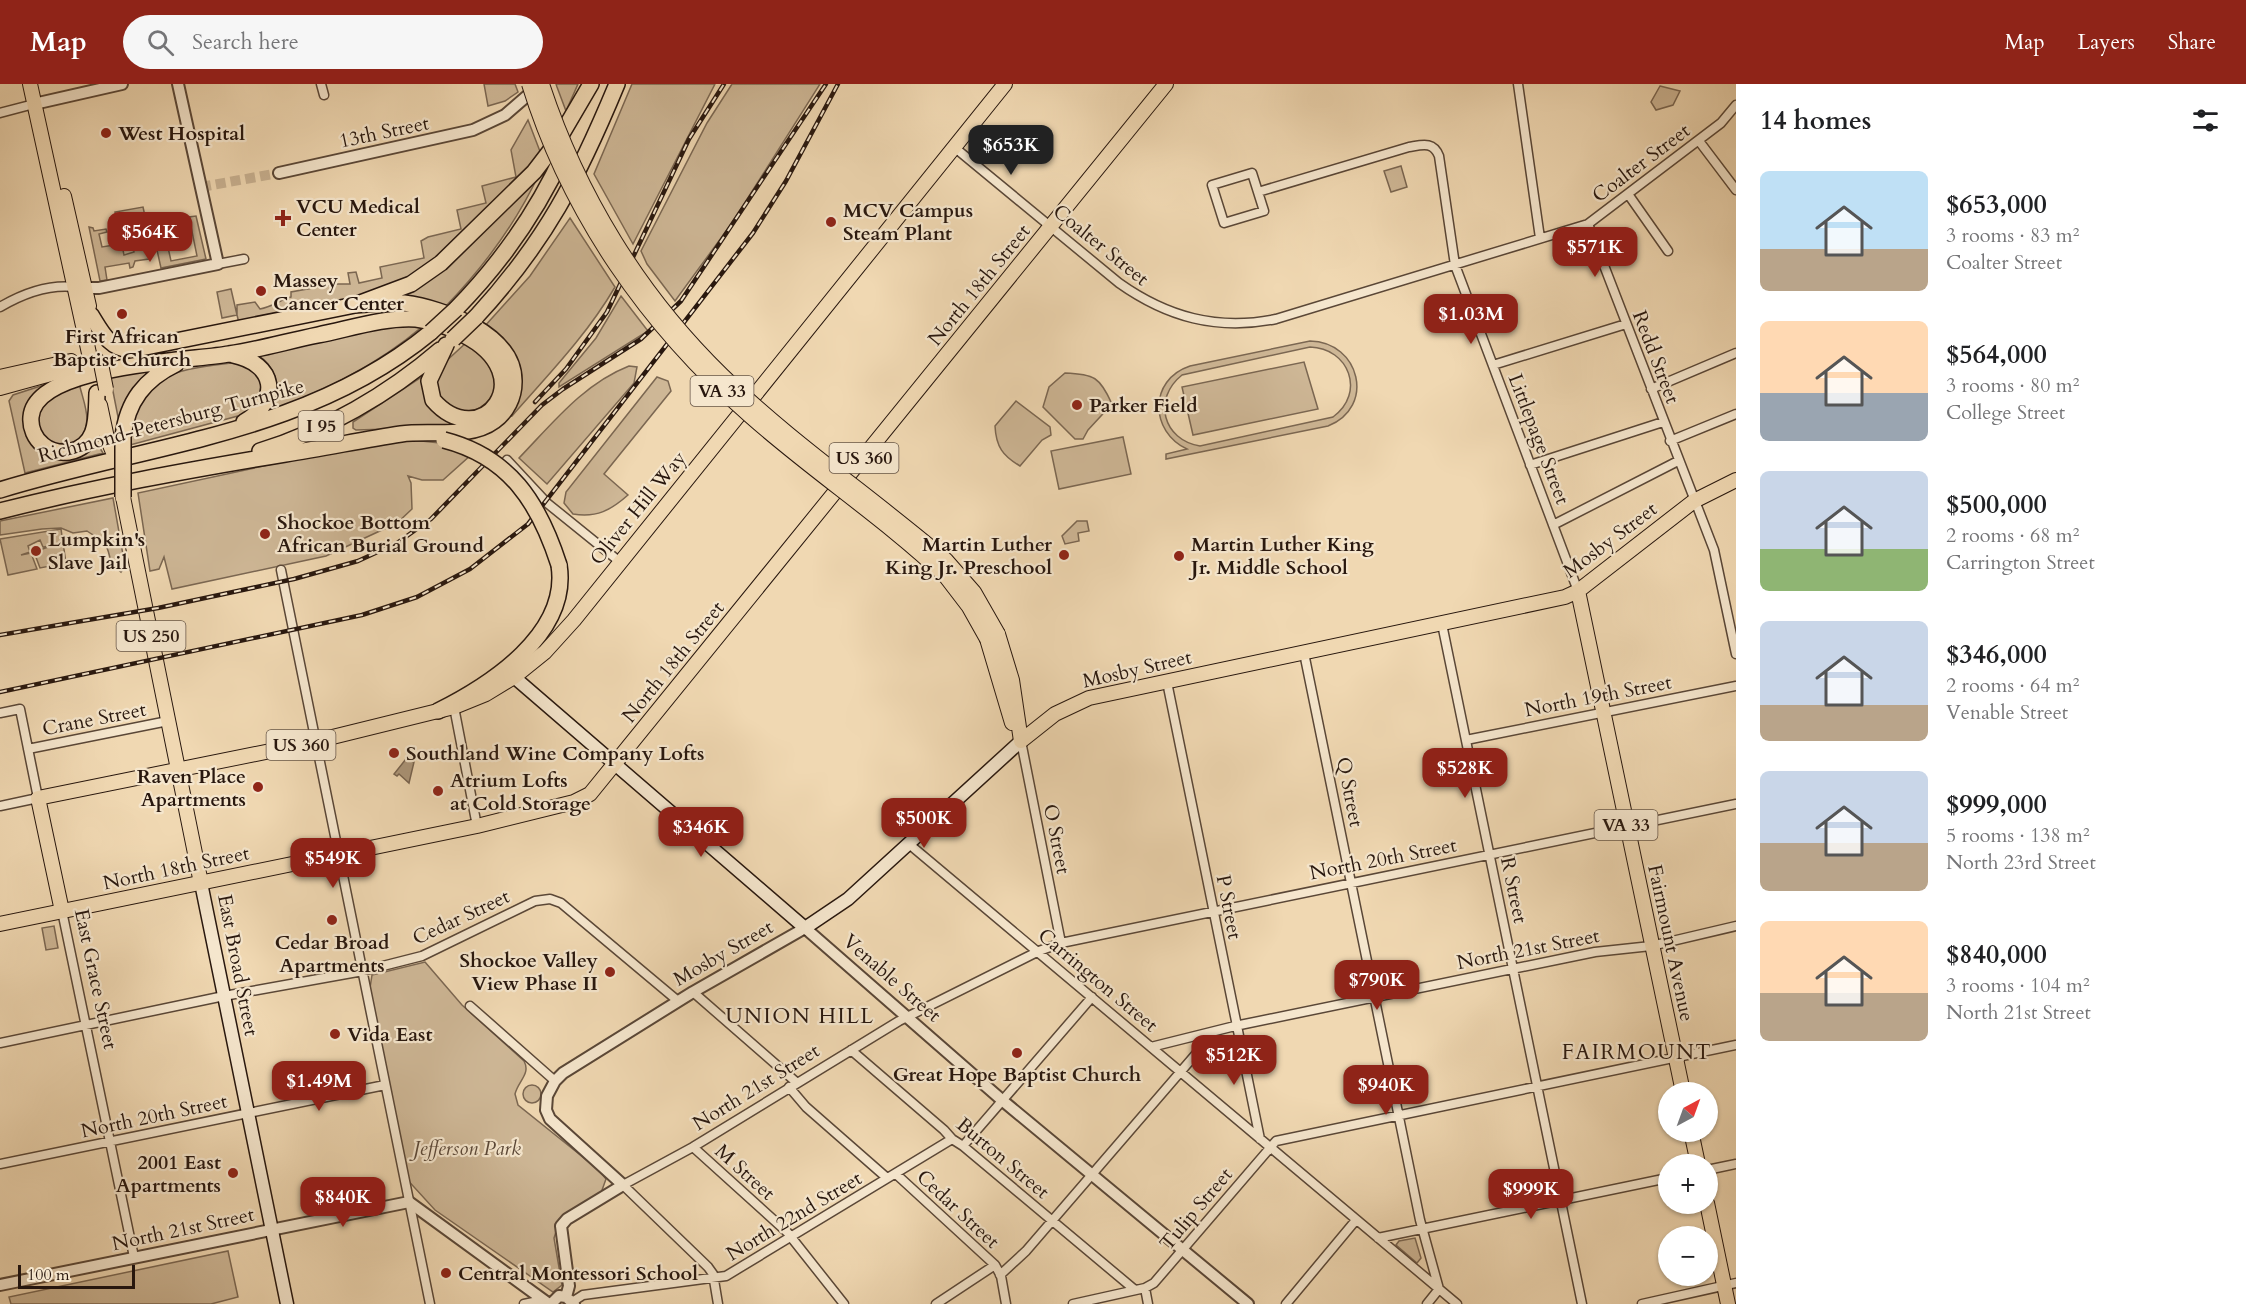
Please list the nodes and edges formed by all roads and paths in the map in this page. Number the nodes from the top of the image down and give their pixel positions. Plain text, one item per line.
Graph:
1 (30, 84) edge
2 (40, 84) edge
3 (122, 84) edge
4 (178, 84) edge
5 (321, 84) edge
6 (530, 84) edge
7 (540, 84) edge
8 (592, 84) edge
9 (617, 84) edge
10 (1005, 84) edge
11 (1166, 84) edge
12 (1518, 84) edge
13 (324, 95) dead end
14 (39, 103) junction
15 (1736, 105) edge
16 (1, 113) edge
17 (1699, 141) junction
18 (954, 147) junction
19 (279, 173) tunnel mouth
20 (1736, 190) edge
21 (1258, 192) junction
22 (1628, 194) junction
23 (1588, 224) junction
24 (1052, 225) junction
25 (1540, 238) junction
26 (1668, 251) dead end
27 (244, 259) dead end
28 (218, 264) junction
29 (1455, 265) junction
30 (80, 288) junction
31 (355, 305) junction
32 (0, 307) edge
33 (91, 315) junction
34 (1626, 324) junction
35 (450, 342) junction
36 (1736, 353) edge
37 (230, 354) junction
38 (187, 359) junction
39 (96, 360) junction
40 (1493, 365) junction
41 (0, 377) edge
42 (0, 388) edge
43 (1651, 389) junction
44 (100, 391) junction
45 (1736, 414) edge
46 (1663, 422) junction
47 (222, 432) junction
48 (115, 437) junction
49 (381, 437) junction
50 (1670, 441) junction
51 (507, 460) dead end
52 (1678, 461) junction
53 (1530, 465) junction
54 (179, 472) junction
55 (1736, 480) edge
56 (25, 482) junction
57 (0, 485) edge
58 (0, 490) edge
59 (123, 500) junction
60 (1694, 501) junction
61 (0, 511) edge
62 (1553, 525) junction
63 (620, 562) junction
64 (282, 570) dead end
65 (1578, 591) junction
66 (1735, 601) edge
67 (1726, 605) junction
68 (1442, 624) junction
69 (992, 637) junction
70 (1304, 653) junction
71 (1736, 654) edge
72 (514, 677) junction
73 (1167, 682) junction
74 (1736, 686) edge
75 (454, 707) junction
76 (438, 711) junction
77 (1604, 711) junction
78 (0, 713) edge
79 (168, 720) junction
80 (316, 739) junction
81 (1466, 740) junction
82 (1021, 741) junction
83 (28, 749) junction
84 (616, 765) junction
85 (178, 770) junction
86 (38, 798) junction
87 (1736, 804) edge
88 (0, 806) edge
89 (477, 826) junction
90 (1626, 826) junction
91 (909, 844) junction
92 (339, 854) junction
93 (1490, 854) junction
94 (1351, 882) junction
95 (201, 883) junction
96 (62, 911) junction
97 (1214, 911) junction
98 (0, 924) edge
99 (1736, 926) edge
100 (805, 928) junction
101 (1061, 944) junction
102 (1651, 946) junction
103 (1039, 951) junction
104 (1514, 969) junction
105 (363, 971) junction
106 (693, 992) junction
107 (224, 996) junction
108 (1092, 997) junction
109 (1376, 998) junction
110 (678, 1001) junction
111 (470, 1006) dead end
112 (906, 1017) junction
113 (86, 1025) junction
114 (1235, 1026) junction
115 (1214, 1032) junction
116 (0, 1043) edge
117 (1736, 1045) edge
118 (1151, 1047) junction
119 (851, 1050) junction
120 (1676, 1058) junction
121 (1181, 1073) junction
122 (555, 1081) junction
123 (1681, 1082) edge
124 (1537, 1084) junction
125 (385, 1085) junction
126 (792, 1085) junction
127 (1003, 1101) junction
128 (248, 1113) junction
129 (1399, 1113) junction
130 (952, 1139) junction
131 (1260, 1139) junction
132 (110, 1142) junction
133 (963, 1146) junction
134 (693, 1147) junction
135 (1269, 1147) junction
136 (0, 1164) edge
137 (1736, 1164) edge
138 (1718, 1168) edge
139 (1092, 1174) junction
140 (891, 1176) junction
141 (1658, 1180) edge
142 (623, 1185) junction
143 (1562, 1200) junction
144 (409, 1202) junction
145 (1710, 1214) edge
146 (1356, 1220) junction
147 (1052, 1221) junction
148 (272, 1228) junction
149 (1422, 1228) junction
150 (1378, 1238) junction
151 (792, 1239) junction
152 (1183, 1250) junction
153 (134, 1257) junction
154 (995, 1266) junction
155 (1000, 1275) junction
156 (714, 1280) junction
157 (1730, 1284) edge
158 (0, 1285) edge
159 (1145, 1288) junction
160 (1440, 1289) junction
161 (1135, 1290) junction
162 (571, 1301) edge
163 (548, 1303) edge
164 (1149, 1303) edge
165 (287, 1304) edge
166 (430, 1304) edge
167 (524, 1304) edge
168 (718, 1304) edge
169 (844, 1304) edge
170 (936, 1304) edge
171 (1006, 1304) edge
172 (1073, 1304) edge
173 (1248, 1304) edge
174 (1286, 1304) edge
175 (1427, 1304) edge
176 (1457, 1304) edge
177 (1582, 1304) edge
178 (1642, 1304) edge
179 (1728, 1304) edge

1 - 14 main road, East Broad Street / US 250
2 - 14 main road, East Broad Street / US 250
3 - 14 street
4 - 28 street
5 - 13 street
6 - 69 main road, VA 33, bridge
7 - 19 street, 13th Street
7 - 69 main road, VA 33, bridge
8 - 31 highway
8 - 47 highway, Richmond-Petersburg Turnpike / I 95, bridge
9 - 35 highway, I 95, bridge
10 - 18 main road, Oliver Hill Way / US 360
11 - 24 main road, North 18th Street / US 360
12 - 25 street
14 - 16 street
14 - 30 main road, East Broad Street / US 250
15 - 17 street, Coalter Street
17 - 20 street
17 - 22 street, Coalter Street
18 - 24 street, Coalter Street
18 - 63 main road, Oliver Hill Way / US 360
21 - 21 street
21 - 29 street
22 - 23 street, Coalter Street
22 - 26 street
23 - 25 street, Coalter Street
23 - 34 street, Redd Street
24 - 29 street, Coalter Street
24 - 84 main road, North 18th Street / US 360
25 - 29 street, Coalter Street
27 - 28 street
28 - 30 street
29 - 40 street, Littlepage Street
30 - 32 street
30 - 33 main road, East Broad Street / US 250
30 - 39 main road, East Broad Street / US 250
31 - 33 highway
31 - 49 highway
33 - 39 main road, East Broad Street / US 250
34 - 40 street
34 - 43 street, Redd Street
35 - 37 highway
35 - 54 highway, I 95
36 - 43 street
37 - 38 highway
37 - 47 highway
38 - 44 highway
38 - 48 highway
39 - 41 main road
39 - 42 main road
39 - 44 main road, East Broad Street / US 250, bridge
40 - 53 street, Littlepage Street
43 - 46 street, Redd Street
44 - 48 main road, East Broad Street / US 250
45 - 50 street
46 - 50 street, Redd Street
46 - 53 street
47 - 56 highway, Richmond-Petersburg Turnpike / I 95
48 - 59 highway, bridge
48 - 59 main road, East Broad Street / US 250, bridge
49 - 54 highway
49 - 76 highway, bridge
50 - 52 street, Redd Street
51 - 63 street
52 - 60 street, Redd Street
52 - 62 street
53 - 62 street, Littlepage Street
54 - 61 highway, I 95
55 - 60 main road, Mosby Street
56 - 57 highway
56 - 58 highway, Richmond-Petersburg Turnpike / I 95
59 - 79 main road, East Broad Street / US 250
60 - 65 main road, Mosby Street
60 - 67 street, Redd Street
62 - 65 street, Littlepage Street
63 - 72 main road, Oliver Hill Way / US 360
64 - 80 street
65 - 68 main road, Mosby Street
65 - 77 main road, Fairmount Avenue / VA 33
66 - 67 street
67 - 71 street, Redd Street
68 - 70 main road, Mosby Street
68 - 81 street, R Street
69 - 82 main road, VA 33
70 - 73 main road, Mosby Street
70 - 94 street, Q Street
72 - 75 main road, Oliver Hill Way / US 360
72 - 84 main road, Venable Street
73 - 82 main road, Mosby Street
73 - 97 street, P Street
74 - 77 street, North 19th Street
75 - 76 main road, Oliver Hill Way / US 360
75 - 89 street
76 - 80 main road, Oliver Hill Way / US 360
77 - 81 street, North 19th Street
77 - 90 main road, Fairmount Avenue / VA 33
78 - 83 street, East Grace Street
79 - 83 street, Crane Street
79 - 85 main road, East Broad Street / US 250
80 - 85 main road, Oliver Hill Way / US 360
80 - 92 street
81 - 93 street, R Street
82 - 91 main road, Mosby Street
82 - 101 street, O Street
83 - 86 street, East Grace Street
84 - 89 main road, North 18th Street / US 360
84 - 100 main road, Venable Street
85 - 86 main road, US 360
85 - 95 main road, East Broad Street / US 250
86 - 88 street
86 - 96 main road, East Grace Street
87 - 90 street, North 20th Street
89 - 92 main road, North 18th Street / US 360
90 - 93 street, North 20th Street
90 - 102 main road, Fairmount Avenue / VA 33
91 - 100 main road, Mosby Street
91 - 103 street, Carrington Street
92 - 95 main road, North 18th Street / US 360
92 - 105 street
93 - 94 street, North 20th Street
93 - 104 street, R Street
94 - 97 street, North 20th Street
94 - 109 street, Q Street
95 - 96 main road, North 18th Street / US 360
95 - 107 main road, East Broad Street / US 250
96 - 98 main road, North 18th Street / US 360
96 - 113 street, East Grace Street
97 - 101 street, North 20th Street
97 - 114 street, P Street
99 - 102 street, North 21st Street
100 - 106 street, Mosby Street
100 - 112 street, Venable Street
101 - 103 street, North 20th Street
102 - 104 street, North 21st Street
102 - 120 main road, Fairmount Avenue / VA 33
103 - 108 street, Carrington Street
103 - 112 street, North 21st Street
104 - 109 street, North 21st Street
104 - 124 street, R Street
105 - 107 street, Cedar Street
105 - 110 street, Cedar Street
105 - 125 street
106 - 110 street, Mosby Street
106 - 126 street, Cedar Street
107 - 113 street
107 - 128 main road, East Broad Street / US 250
108 - 118 street, Carrington Street
108 - 127 street
109 - 114 street, North 21st Street
109 - 129 street, Q Street
110 - 122 street, Mosby Street
111 - 122 street
112 - 119 street, North 21st Street
112 - 127 street, Venable Street
113 - 116 street
113 - 132 street, East Grace Street
114 - 115 street, North 21st Street
114 - 131 street, P Street
115 - 118 street, North 21st Street
115 - 121 street
117 - 120 street
118 - 121 street, Carrington Street
119 - 126 street, North 21st Street
119 - 130 street, Burton Street
120 - 123 main road, Fairmount Avenue / VA 33
120 - 124 street
121 - 131 street, Carrington Street
121 - 139 street
122 - 142 street
124 - 129 street
124 - 143 street, R Street
125 - 128 street, North 20th Street
125 - 144 street
126 - 134 street, North 21st Street
126 - 140 street, Cedar Street
127 - 133 street
127 - 139 street, Venable Street
128 - 132 street, North 20th Street
128 - 148 main road, East Broad Street / US 250
129 - 135 street
129 - 149 street, Q Street
130 - 133 street, Burton Street
130 - 140 street, North 22nd Street
131 - 135 street, Carrington Street
132 - 136 street, North 20th Street
132 - 153 street, East Grace Street
133 - 147 street, Burton Street
134 - 142 street, North 21st Street
134 - 151 street, M Street
135 - 146 street, Carrington Street
135 - 152 street, Tulip Street
137 - 138 street
139 - 147 street
139 - 152 street, Venable Street
140 - 151 street, North 22nd Street
140 - 154 street, Cedar Street
141 - 143 street
142 - 156 street
142 - 162 street, North 21st Street
143 - 149 street
143 - 177 street, R Street
144 - 148 street, North 21st Street
144 - 163 street
144 - 166 street
145 - 157 main road
146 - 150 street, Carrington Street
146 - 174 street
147 - 155 street
147 - 161 street, Burton Street
148 - 153 street, North 21st Street
148 - 165 main road, East Broad Street / US 250
149 - 150 street
149 - 160 street, Q Street
150 - 160 street, Carrington Street
151 - 156 street, North 22nd Street
151 - 169 street, M Street
152 - 159 street, Tulip Street
152 - 173 street, Venable Street
153 - 158 street, North 21st Street
154 - 155 street, Cedar Street
154 - 170 street
155 - 171 street, Cedar Street
156 - 162 street, North 22nd Street
156 - 168 street
157 - 178 street
157 - 179 main road
159 - 161 street
159 - 164 street
160 - 175 street
160 - 176 street, Carrington Street
161 - 172 street
162 - 163 street
163 - 167 street

